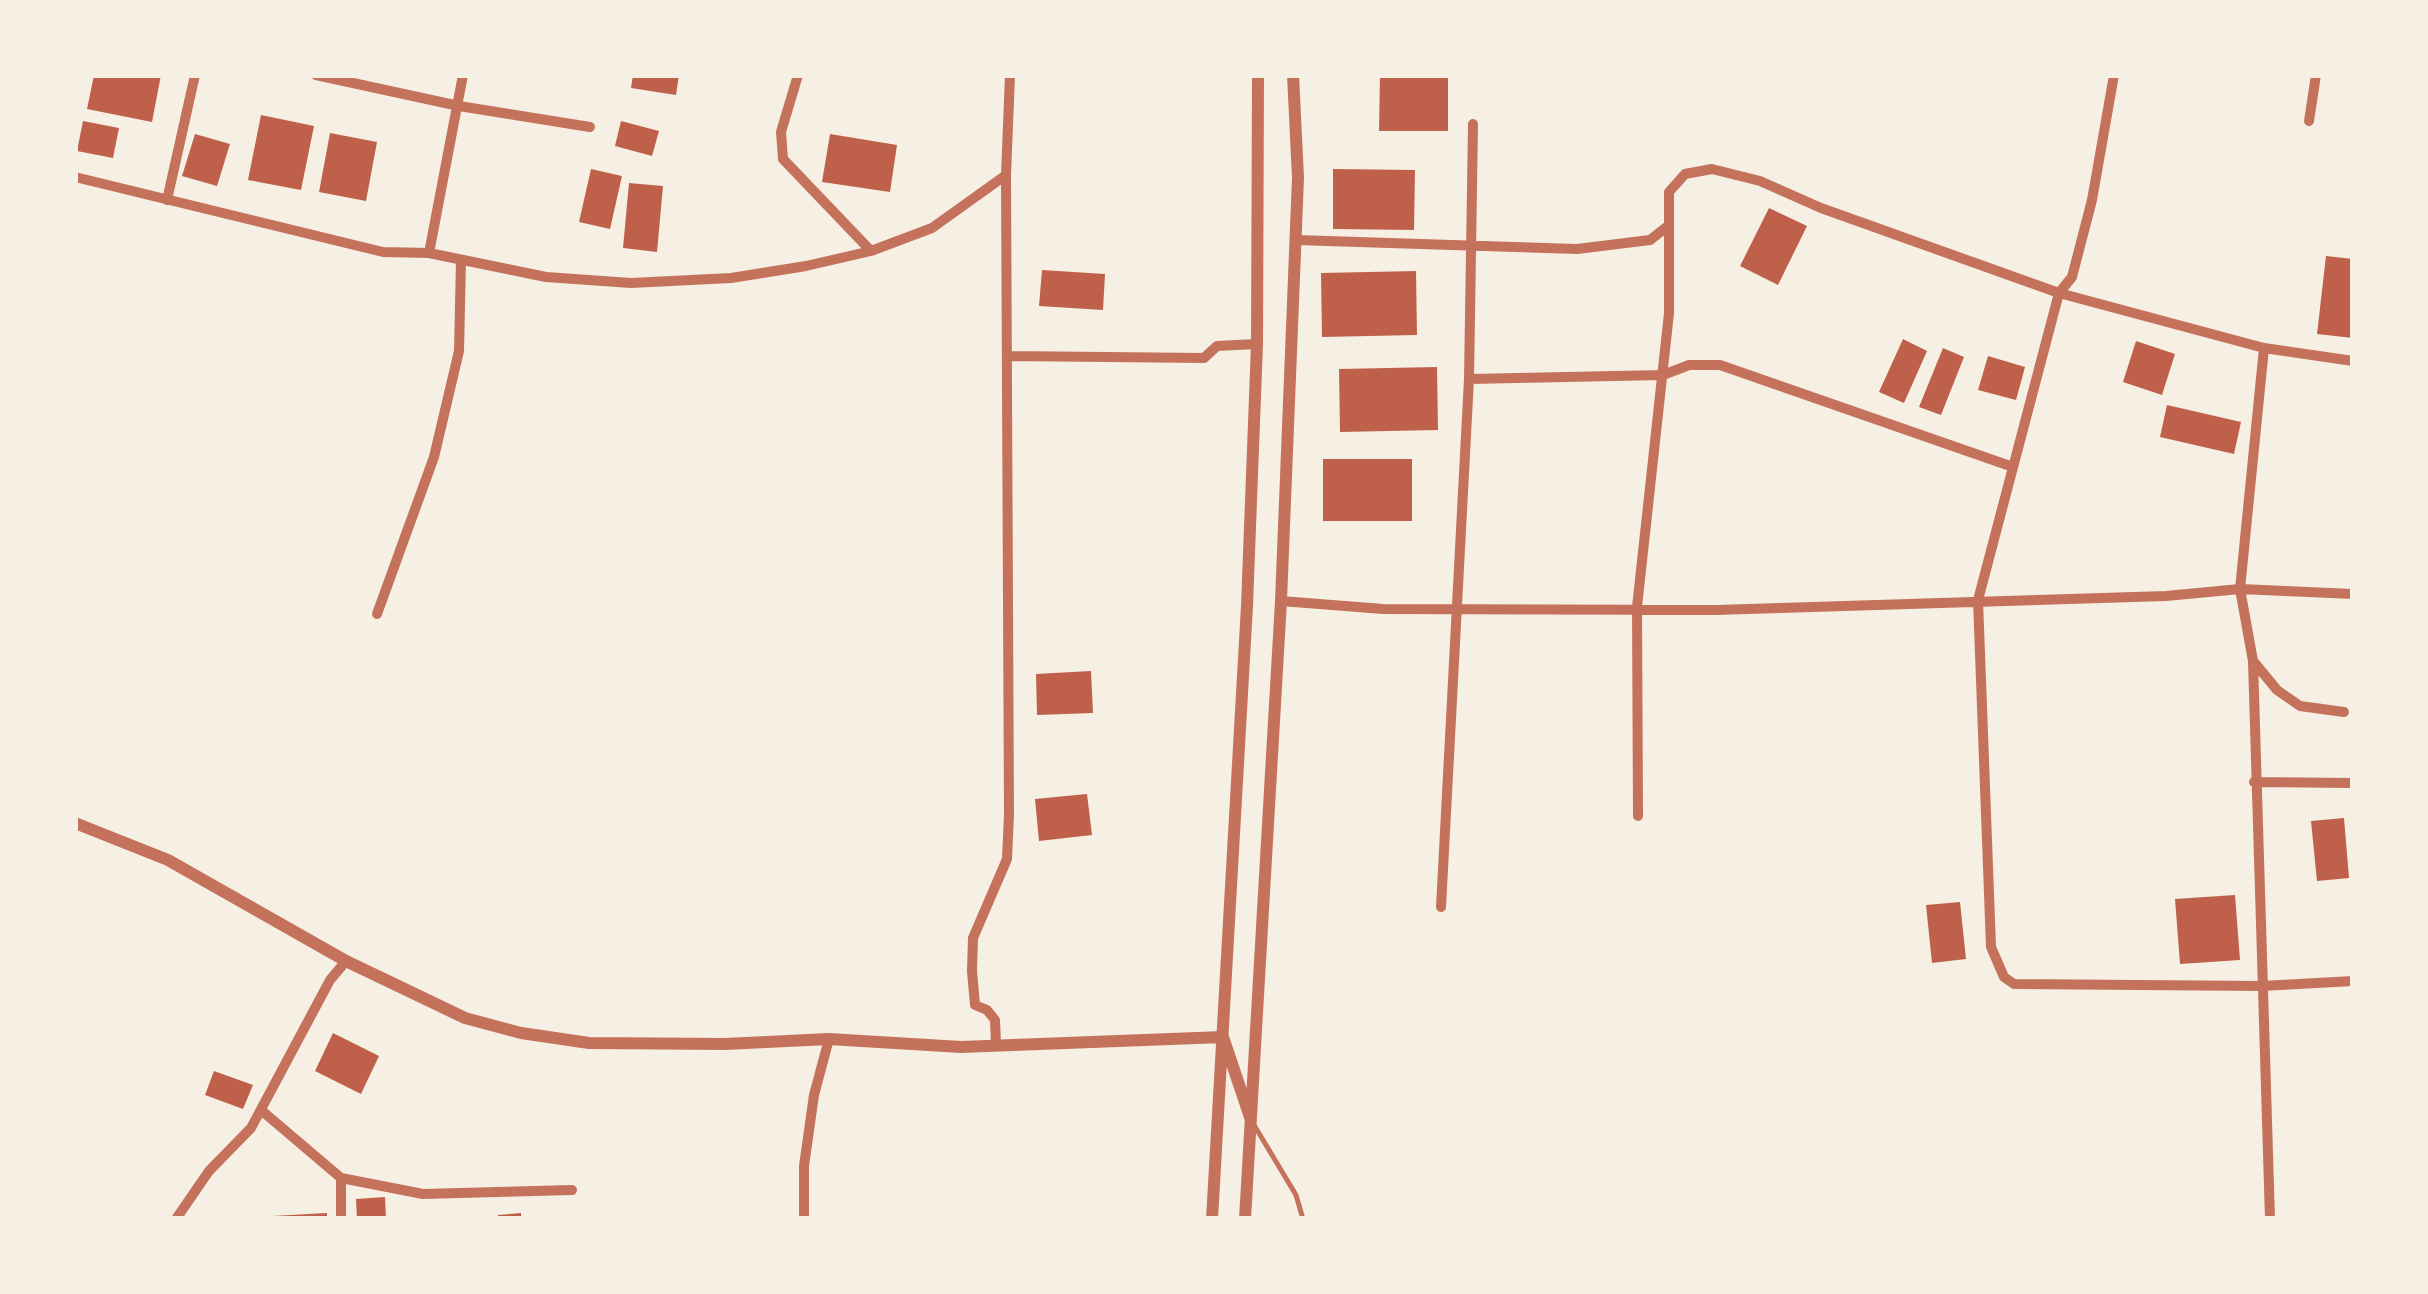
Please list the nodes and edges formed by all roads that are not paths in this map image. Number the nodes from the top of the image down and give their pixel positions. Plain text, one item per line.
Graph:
1 (195, 75) edge
2 (316, 75) edge
3 (463, 75) edge
4 (798, 75) edge
5 (1010, 75) edge
6 (1258, 75) edge
7 (1294, 75) edge
8 (2114, 75) edge
9 (2316, 75) edge
10 (356, 79) edge
11 (459, 106) junction
12 (2310, 121) dead end
13 (1473, 124) dead end
14 (590, 127) dead end
15 (1006, 175) junction
16 (75, 177) edge
17 (167, 200) junction
18 (1668, 226) junction
19 (1296, 240) junction
20 (1470, 246) junction
21 (871, 251) junction
22 (429, 253) junction
23 (462, 260) junction
24 (2059, 293) junction
25 (1257, 344) junction
26 (2264, 348) junction
27 (1008, 356) junction
28 (2353, 361) edge
29 (1662, 375) junction
30 (1469, 380) junction
31 (2013, 468) junction
32 (2240, 589) junction
33 (2353, 594) edge
34 (1978, 600) junction
35 (1281, 601) junction
36 (1638, 607) junction
37 (1457, 608) junction
38 (377, 614) dead end
39 (2253, 661) junction
40 (2344, 712) dead end
41 (2254, 782) junction
42 (2353, 783) edge
43 (1638, 816) dead end
44 (75, 823) edge
45 (1441, 907) dead end
46 (346, 961) junction
47 (2353, 980) edge
48 (2262, 986) junction
49 (1223, 1037) junction
50 (829, 1039) junction
51 (996, 1046) junction
52 (261, 1110) junction
53 (1251, 1120) junction
54 (341, 1178) junction
55 (572, 1190) dead end
56 (176, 1219) edge
57 (342, 1219) edge
58 (804, 1219) edge
59 (1212, 1219) edge
60 (1245, 1219) edge
61 (1303, 1219) edge
62 (2270, 1219) edge

1 - 17 street
2 - 10 street
3 - 11 street
4 - 21 street
5 - 15 street
6 - 25 street
7 - 19 street
8 - 24 street
9 - 12 street
10 - 11 street
11 - 14 street
11 - 22 street
13 - 20 street
15 - 21 street
15 - 27 street
16 - 17 street
17 - 22 street
18 - 20 street
18 - 24 street
18 - 29 street
19 - 20 street
19 - 35 street
20 - 30 street
21 - 23 street
22 - 23 street
23 - 38 street
24 - 26 street
24 - 31 street
25 - 27 street
25 - 49 street
26 - 28 street
26 - 32 street
27 - 51 street
29 - 30 street
29 - 31 street
29 - 36 street
30 - 37 street
31 - 34 street
32 - 33 street
32 - 34 street
32 - 39 street
34 - 36 street
34 - 48 street
35 - 37 street
35 - 53 street
36 - 37 street
36 - 43 street
37 - 45 street
39 - 40 street
39 - 41 street
41 - 42 street
41 - 48 street
44 - 46 street
46 - 50 street
46 - 52 street
47 - 48 street
48 - 62 street
49 - 51 street
49 - 53 street
49 - 59 street
50 - 51 street
50 - 58 street
52 - 54 street
52 - 56 street
53 - 60 street
53 - 61 lane
54 - 55 street
54 - 57 street

